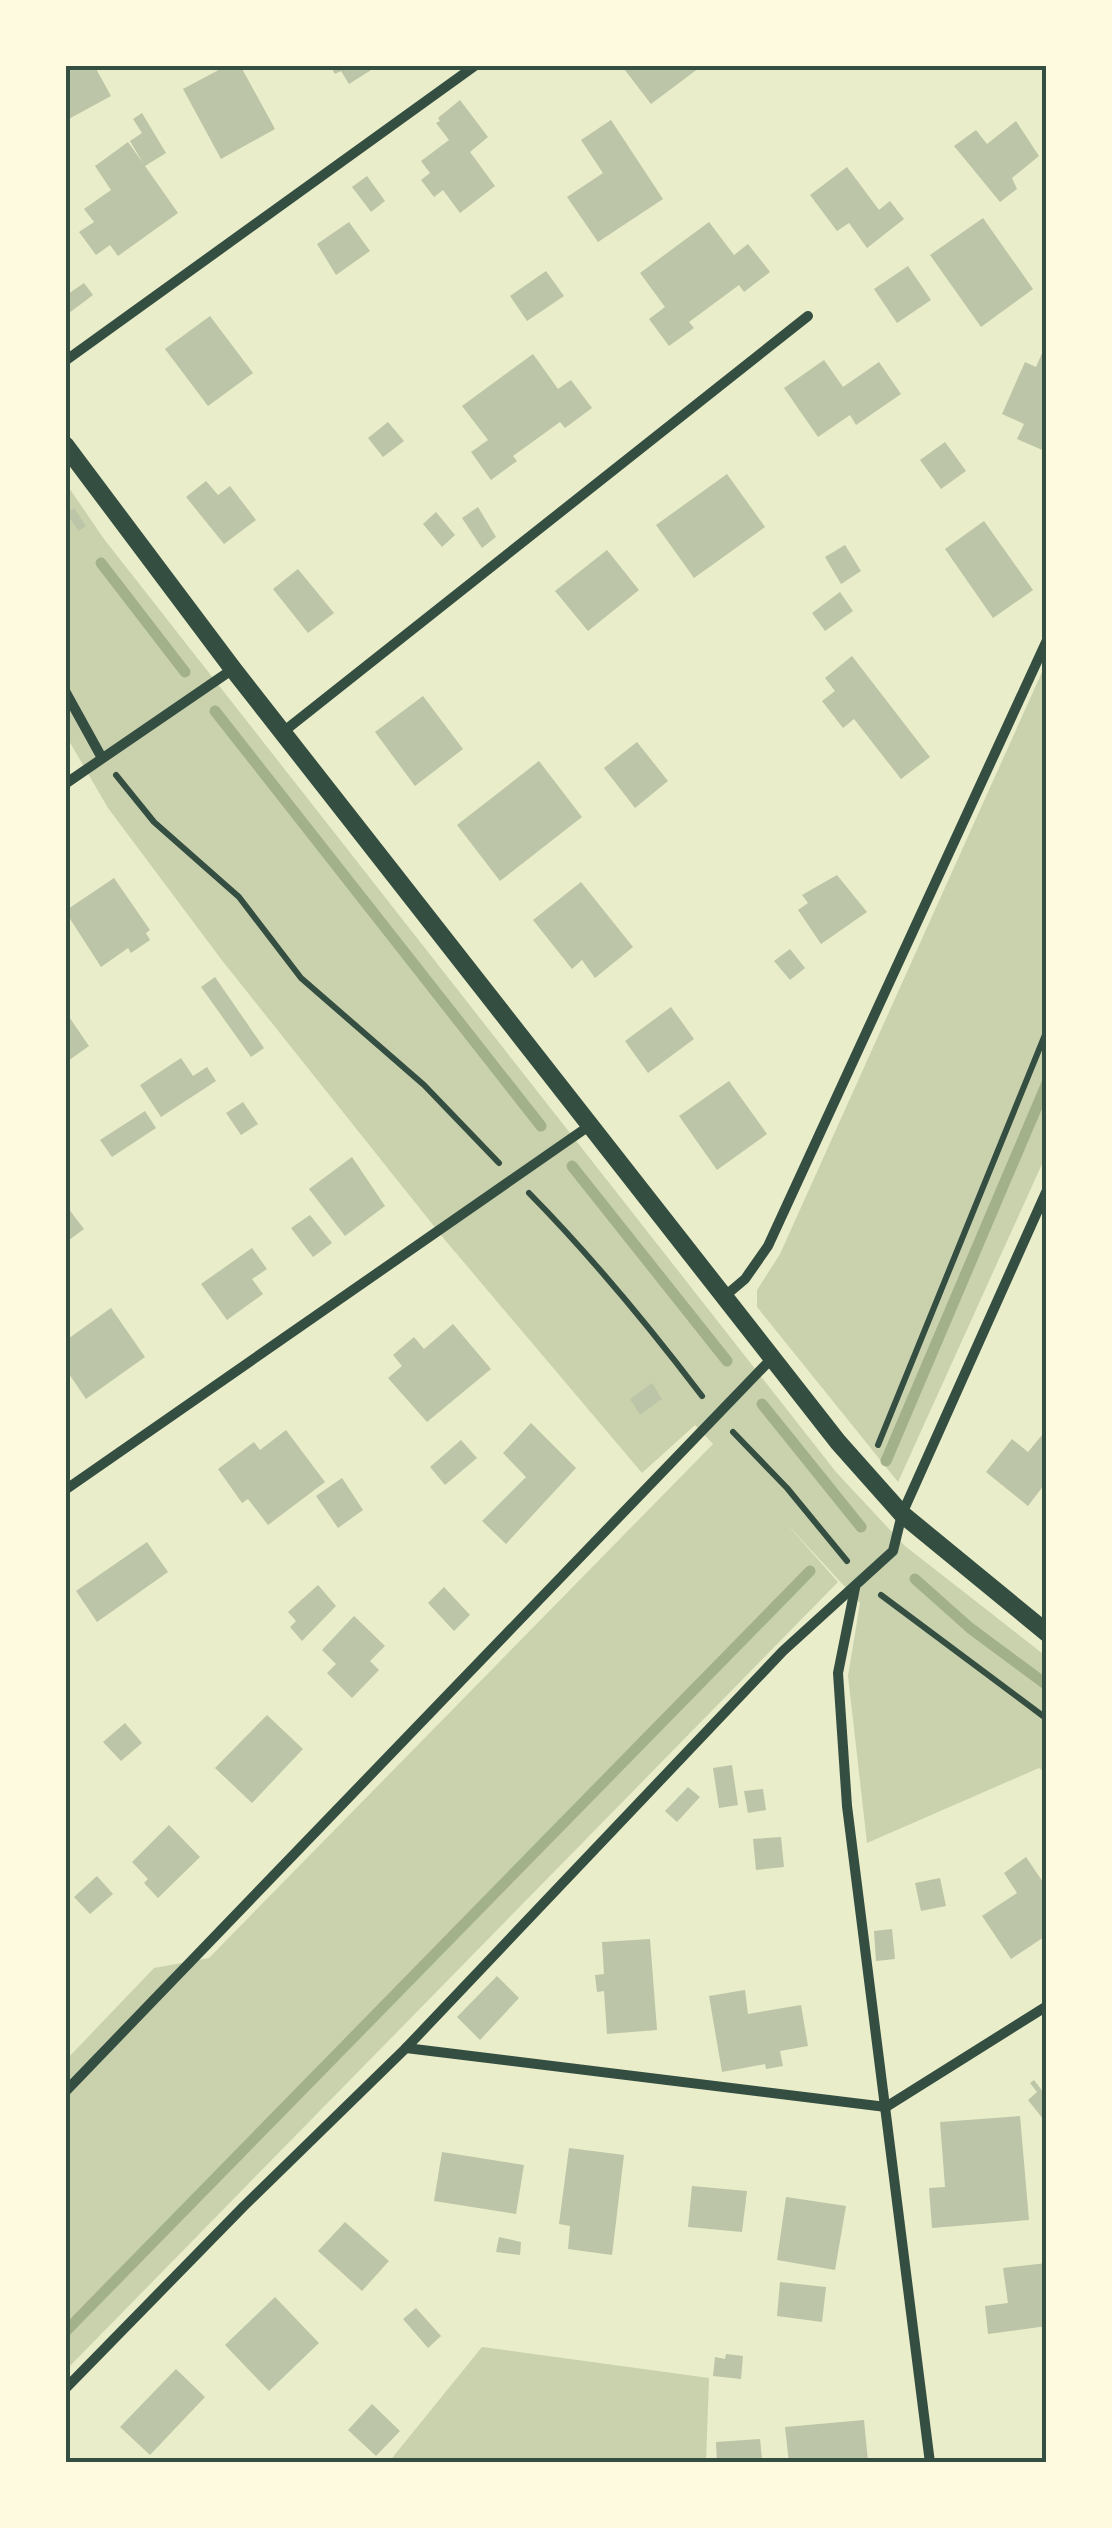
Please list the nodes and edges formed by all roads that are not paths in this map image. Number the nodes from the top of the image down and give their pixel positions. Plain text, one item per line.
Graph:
1 (476, 65) edge
2 (808, 316) dead end
3 (65, 361) edge
4 (65, 445) edge
5 (1047, 640) edge
6 (233, 669) junction
7 (65, 691) edge
8 (283, 732) junction
9 (102, 758) junction
10 (65, 784) edge
11 (590, 1126) junction
12 (1047, 1190) edge
13 (725, 1296) junction
14 (772, 1358) junction
15 (65, 1490) edge
16 (902, 1514) junction
17 (859, 1584) junction
18 (1047, 1632) edge
19 (1047, 2006) edge
20 (406, 2048) junction
21 (65, 2092) edge
22 (886, 2107) junction
23 (65, 2389) edge
24 (930, 2463) edge

1 - 3 street
2 - 8 street
4 - 6 street
5 - 13 street
6 - 8 street
6 - 9 street
7 - 9 street
8 - 11 street
9 - 10 street
11 - 13 street
11 - 15 street
12 - 16 street
13 - 14 street
14 - 16 street
14 - 21 street
16 - 17 street
16 - 18 street
17 - 20 street
17 - 22 street
19 - 22 street
20 - 22 street
20 - 23 street
22 - 24 street

